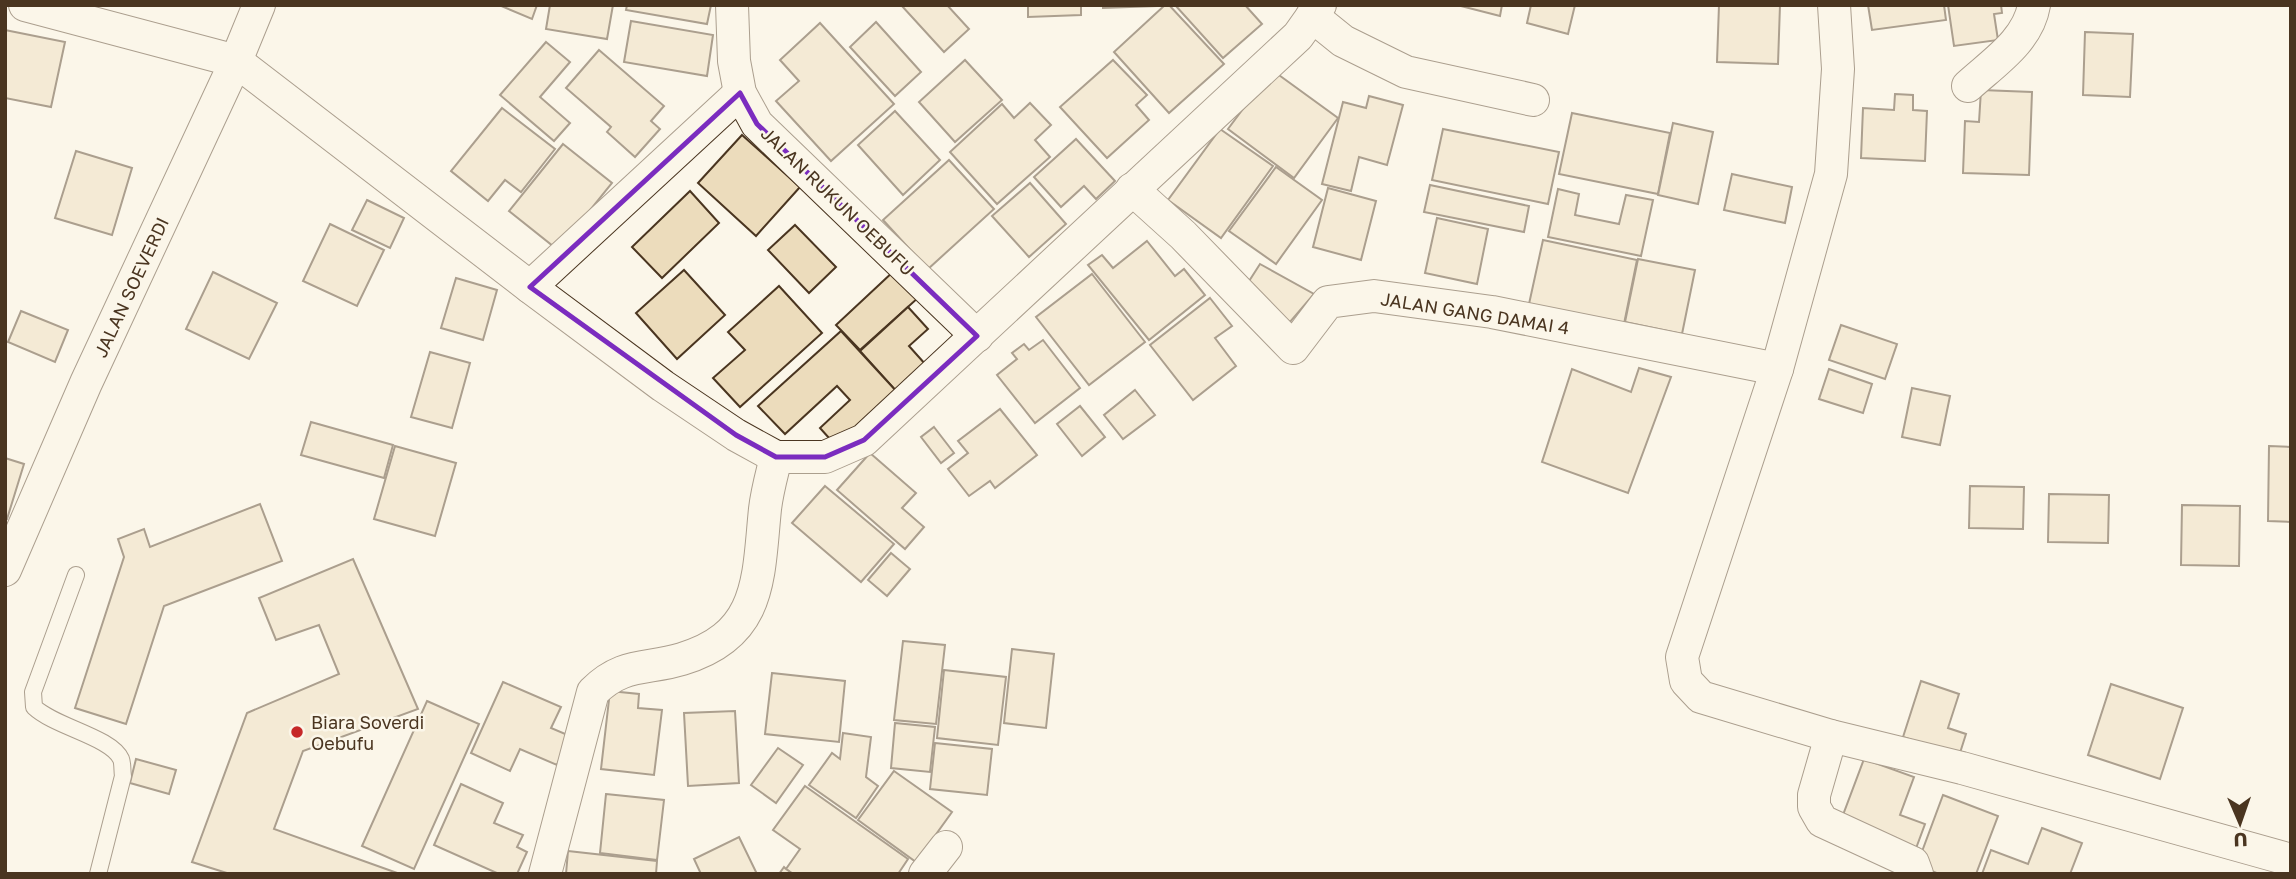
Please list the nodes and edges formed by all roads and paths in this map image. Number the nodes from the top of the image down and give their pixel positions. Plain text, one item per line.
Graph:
1 (25, 5) edge
2 (259, 5) edge
3 (732, 5) edge
4 (1834, 5) edge
5 (2034, 5) edge
6 (1316, 11) edge
7 (236, 61) junction
8 (1968, 86) dead end
9 (740, 93) junction
10 (1534, 100) dead end
11 (1132, 190) junction
12 (530, 287) junction
13 (977, 336) junction
14 (1777, 369) junction
15 (776, 457) junction
16 (5, 570) edge
17 (76, 575) dead end
18 (1830, 736) junction
19 (946, 847) dead end
20 (2291, 860) edge
21 (98, 874) edge
22 (545, 874) edge
23 (925, 874) edge
24 (1917, 874) edge

1 - 7 street
2 - 7 street, JALAN SOEVERDI
3 - 9 street, JALAN RUKUN OEBUFU
4 - 14 street
5 - 8 street
6 - 10 street
6 - 11 street
7 - 12 street
7 - 16 street, JALAN SOEVERDI
9 - 12 street
9 - 13 street, JALAN RUKUN OEBUFU
11 - 13 street
11 - 14 street, JALAN GANG DAMAI 4
12 - 15 street
13 - 15 street
14 - 18 street
15 - 22 street
17 - 21 lane
18 - 20 street
18 - 24 street
19 - 23 street

